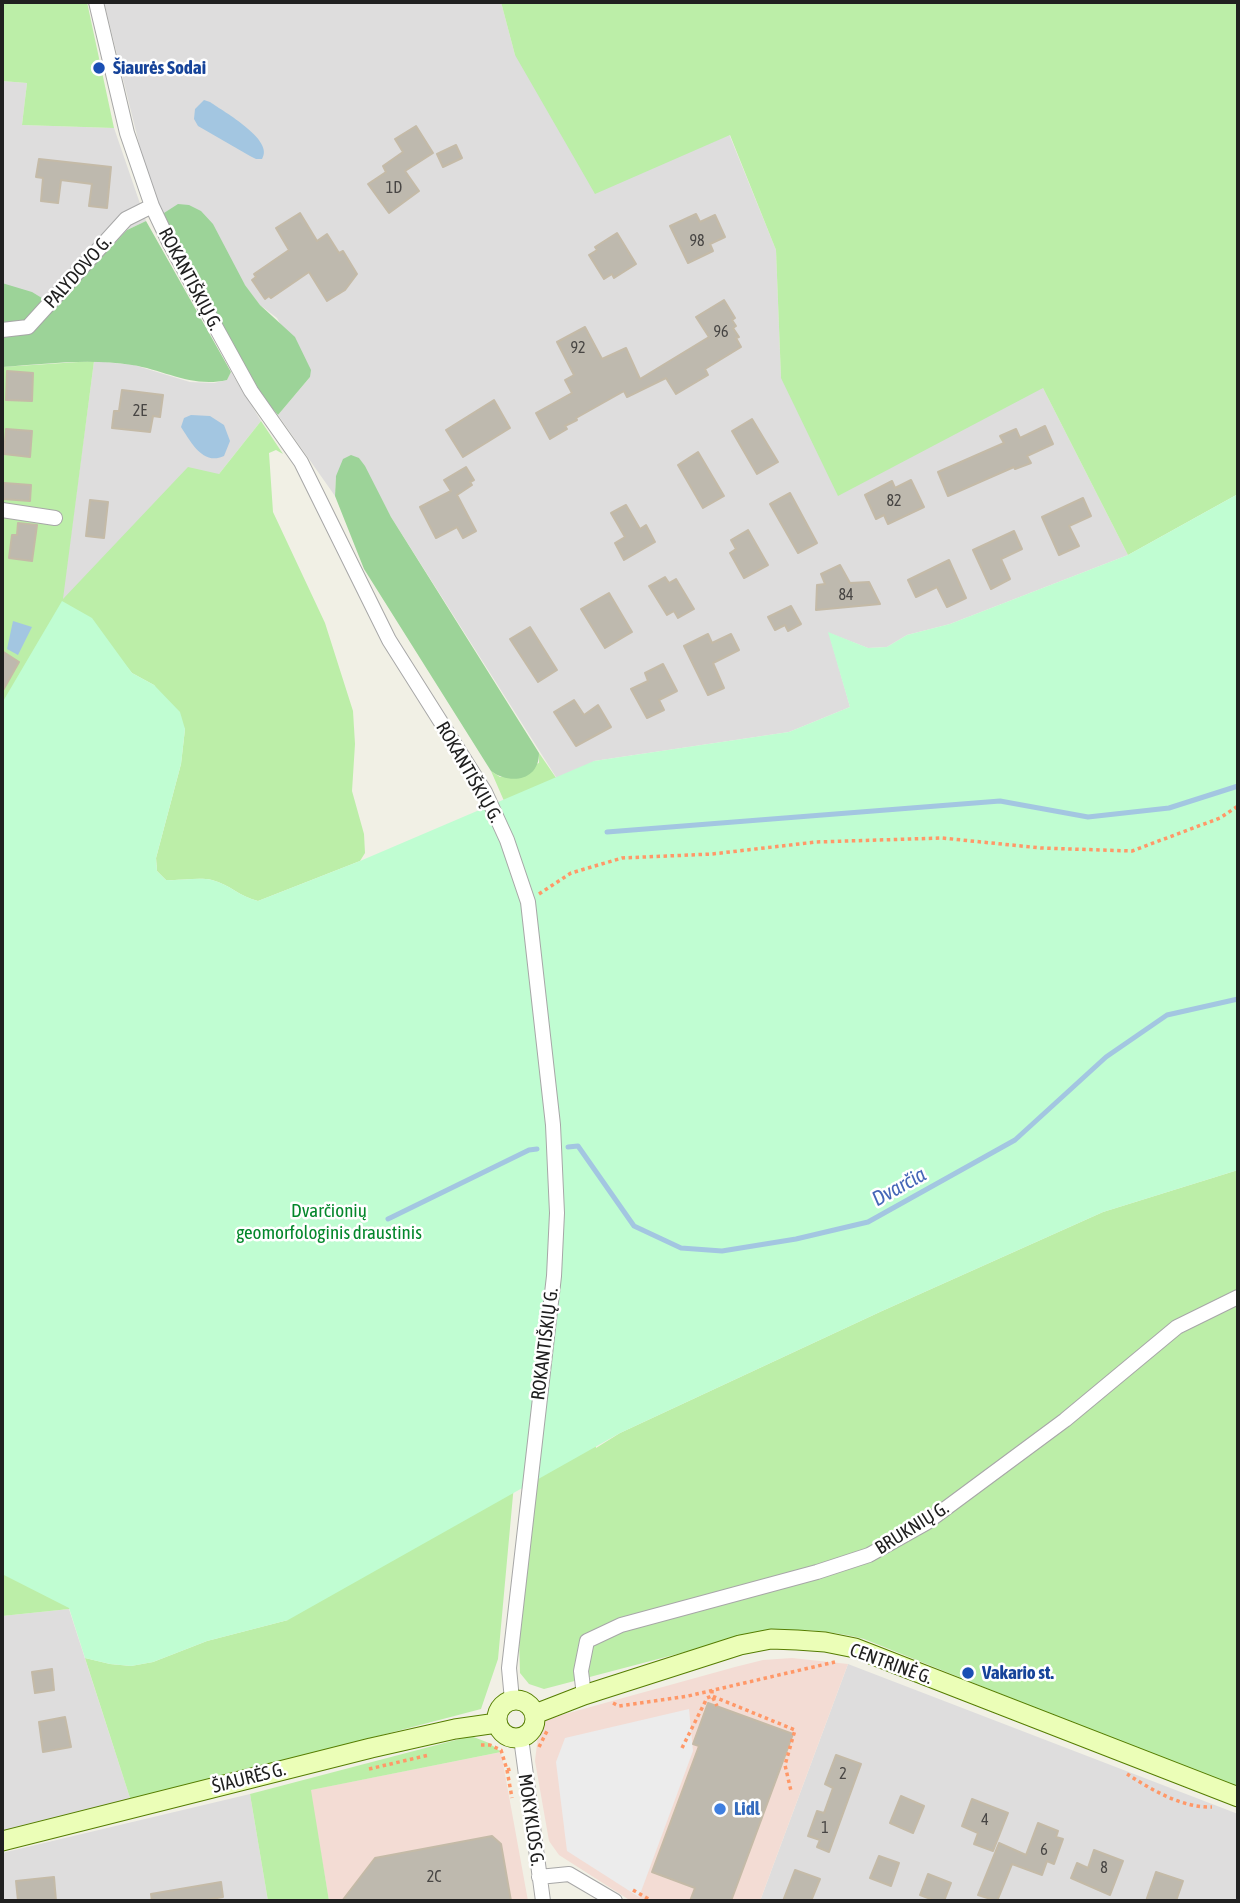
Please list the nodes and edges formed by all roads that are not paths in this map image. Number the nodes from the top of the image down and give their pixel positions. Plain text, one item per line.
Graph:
1 (96, 2) edge
2 (152, 206) junction
3 (2, 330) edge
4 (2, 510) edge
5 (55, 518) dead end
6 (1238, 1297) edge
7 (584, 1695) junction
8 (512, 1700) junction
9 (542, 1721) junction
10 (498, 1723) junction
11 (521, 1738) junction
12 (1238, 1797) edge
13 (2, 1841) edge
14 (539, 1877) junction
15 (543, 1901) edge
16 (615, 1901) edge

1 - 2 street, ROKANTIŠKIŲ G.
2 - 3 street, PALYDOVO G.
2 - 8 street, ROKANTIŠKIŲ G.
4 - 5 street
6 - 7 street, BRUKNIŲ G.
7 - 9 main road, CENTRINĖ G.
7 - 12 main road, CENTRINĖ G.
8 - 9 main road
8 - 10 main road
9 - 11 main road
10 - 11 main road
10 - 13 main road, ŠIAURĖS G.
11 - 14 street, MOKYKLOS G.
14 - 15 street, MOKYKLOS G.
14 - 16 street

